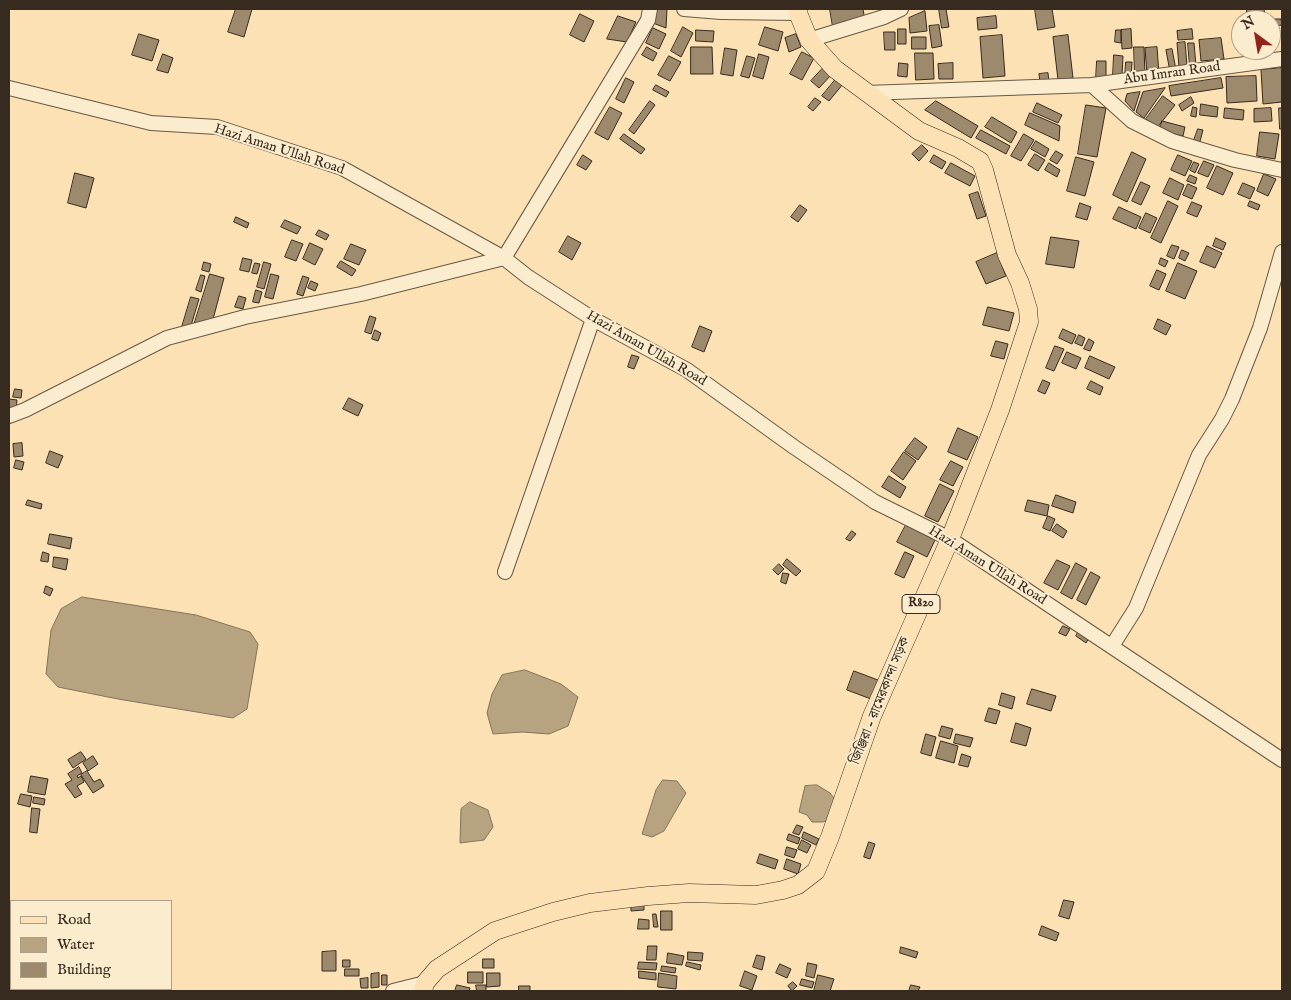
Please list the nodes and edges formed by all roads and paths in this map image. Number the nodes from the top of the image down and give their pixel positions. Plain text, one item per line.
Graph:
1 (650, 9) edge
2 (684, 9) edge
3 (901, 9) edge
4 (798, 11) edge
5 (809, 40) junction
6 (1282, 59) edge
7 (1092, 85) junction
8 (9, 88) edge
9 (866, 93) junction
10 (1282, 170) edge
11 (1282, 252) edge
12 (504, 258) junction
13 (593, 318) junction
14 (9, 416) edge
15 (950, 539) junction
16 (506, 572) dead end
17 (1112, 646) junction
18 (1282, 760) edge
19 (424, 987) edge
20 (393, 991) edge

1 - 12 street
2 - 4 street
3 - 5 street
4 - 5 main road, জিঞ্জিরা - রামেরকান্দা সড়ক / R820
5 - 9 main road, জিঞ্জিরা - রামেরকান্দা সড়ক / R820
6 - 7 street, Abu Imran Road
7 - 9 street, Abu Imran Road
7 - 10 street
8 - 12 street, Hazi Aman Ullah Road
9 - 15 main road, জিঞ্জিরা - রামেরকান্দা সড়ক / R820
11 - 17 street
12 - 13 street, Hazi Aman Ullah Road
12 - 14 street
13 - 15 street, Hazi Aman Ullah Road
13 - 16 street
15 - 17 street, Hazi Aman Ullah Road
15 - 19 main road, জিঞ্জিরা - রামেরকান্দা সড়ক / R820
17 - 18 street, Hazi Aman Ullah Road
19 - 20 street

